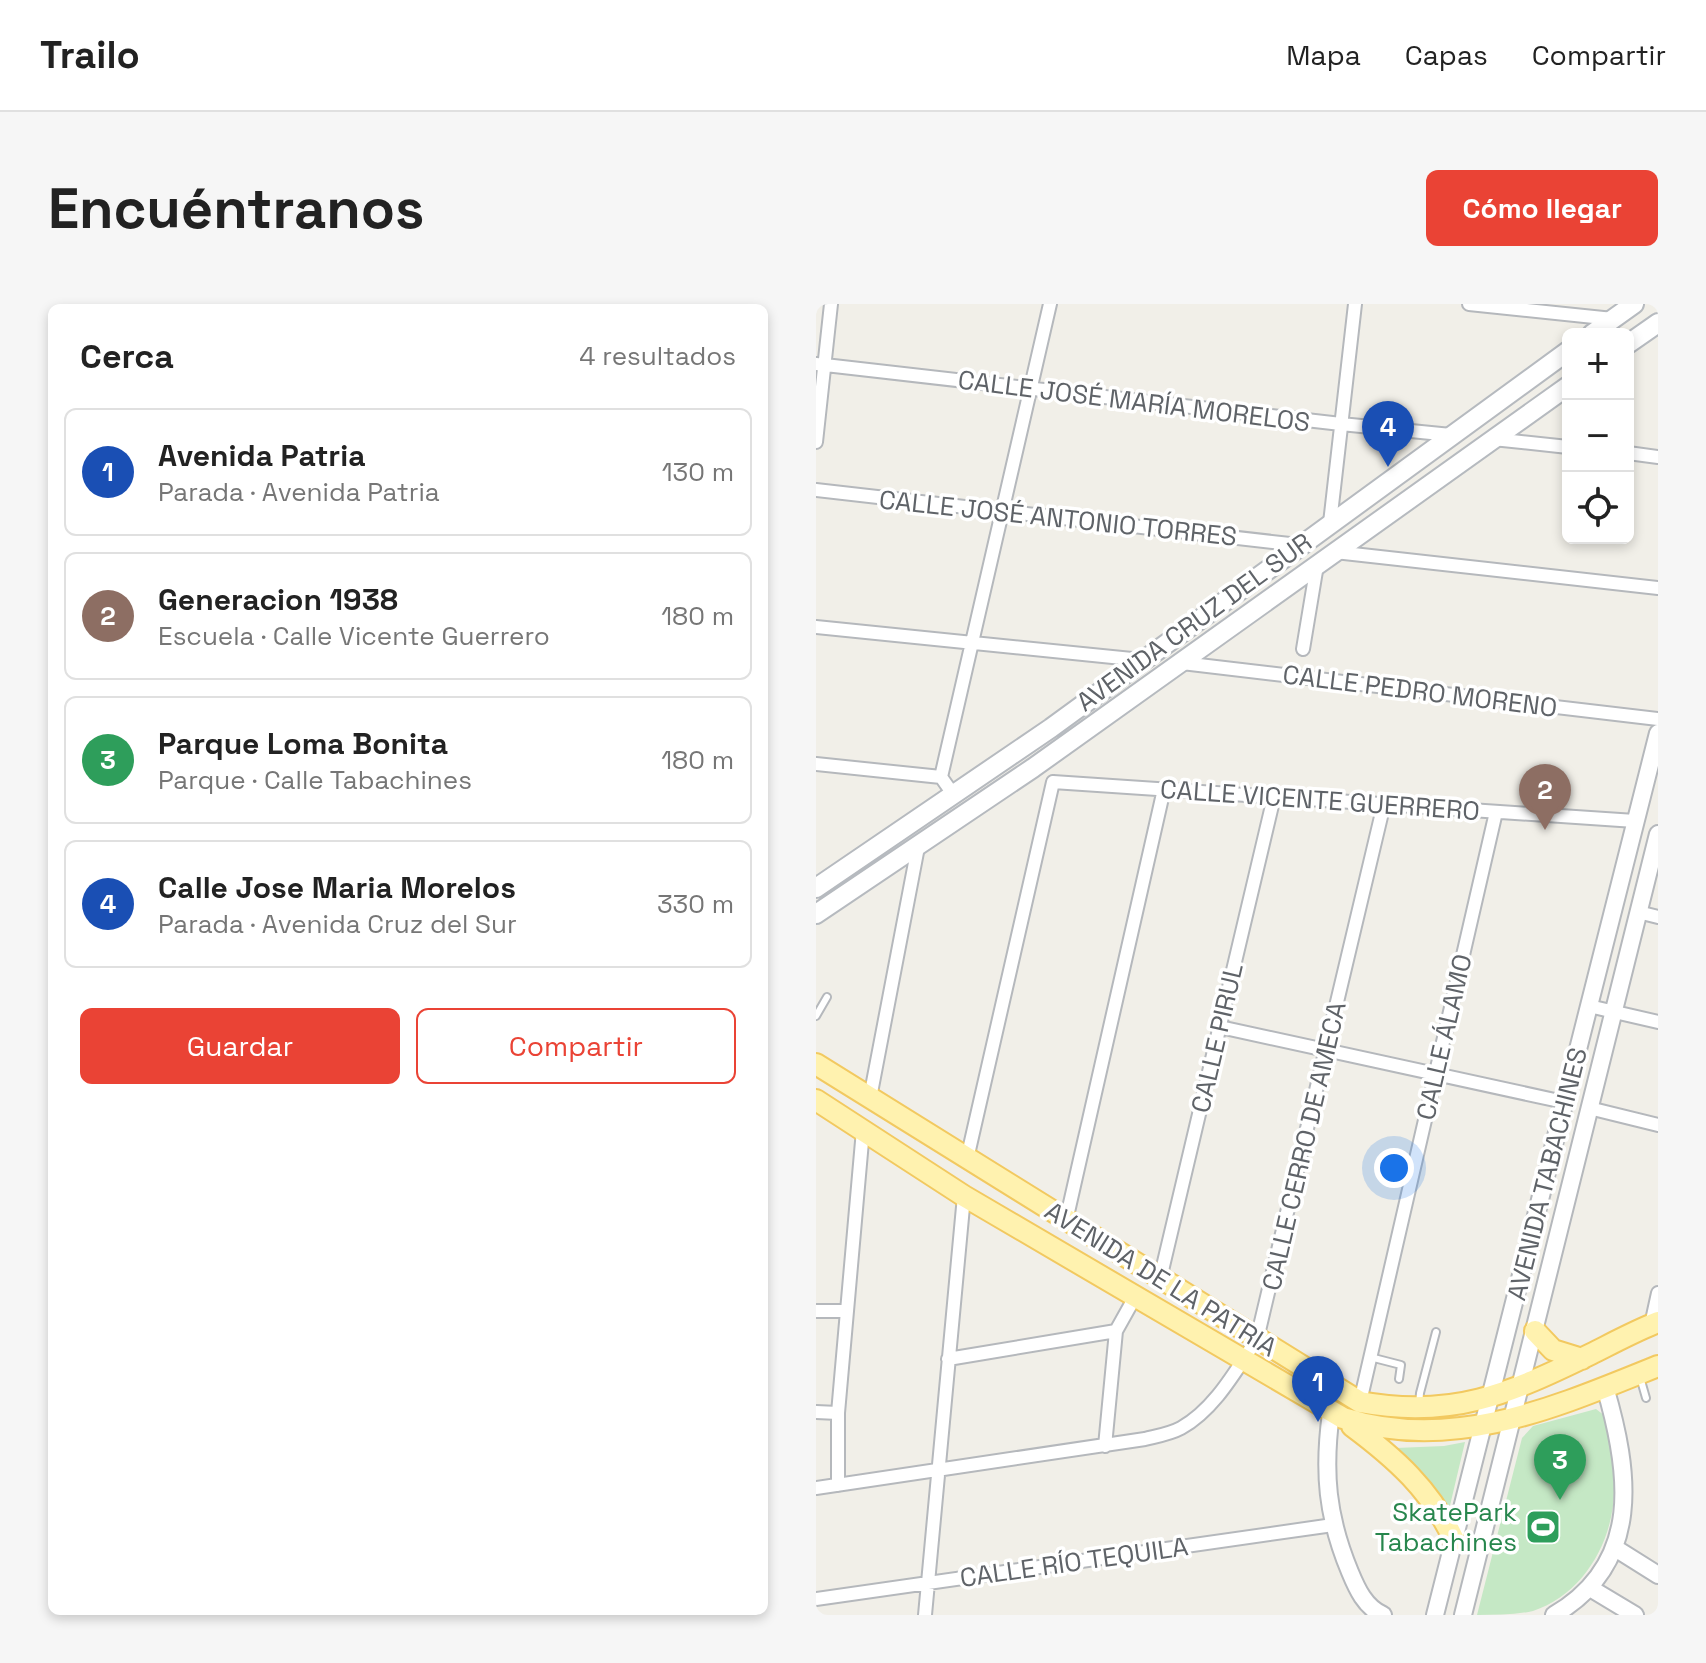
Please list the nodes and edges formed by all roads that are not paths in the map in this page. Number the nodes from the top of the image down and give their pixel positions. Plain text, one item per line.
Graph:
1 (831, 304) edge
2 (1050, 304) edge
3 (1355, 304) edge
4 (1469, 304) edge
5 (1634, 304) edge
6 (1613, 319) junction
7 (1658, 323) edge
8 (1600, 328) edge
9 (1634, 340) edge
10 (1562, 355) edge
11 (820, 364) edge
12 (1030, 389) junction
13 (1562, 390) edge
14 (1341, 424) junction
15 (1451, 435) junction
16 (1493, 439) junction
17 (816, 442) edge
18 (1562, 446) edge
19 (1634, 454) edge
20 (1658, 457) edge
21 (816, 490) edge
22 (1002, 511) junction
23 (1330, 523) junction
24 (1299, 545) junction
25 (1335, 552) junction
26 (1317, 565) junction
27 (1658, 588) edge
28 (816, 627) edge
29 (971, 643) junction
30 (1303, 649) dead end
31 (1142, 660) junction
32 (1182, 663) junction
33 (1658, 719) edge
34 (1658, 733) edge
35 (816, 764) edge
36 (1033, 768) junction
37 (941, 777) junction
38 (1053, 782) junction
39 (1164, 789) junction
40 (953, 794) junction
41 (1274, 797) junction
42 (1384, 804) junction
43 (1496, 812) junction
44 (1635, 821) junction
45 (1658, 834) edge
46 (918, 847) junction
47 (825, 875) edge
48 (816, 888) edge
49 (1638, 912) junction
50 (816, 914) edge
51 (1658, 917) edge
52 (827, 997) dead end
53 (1589, 1006) junction
54 (1612, 1012) junction
55 (816, 1016) edge
56 (1658, 1022) edge
57 (1220, 1027) junction
58 (1327, 1050) junction
59 (816, 1064) edge
60 (1436, 1074) junction
61 (870, 1098) junction
62 (816, 1100) edge
63 (1564, 1102) junction
64 (1589, 1108) junction
65 (1658, 1125) edge
66 (863, 1130) junction
67 (967, 1159) junction
68 (964, 1196) junction
69 (1066, 1221) junction
70 (1160, 1279) junction
71 (1658, 1293) edge
72 (1135, 1297) junction
73 (816, 1311) edge
74 (847, 1311) junction
75 (1654, 1324) edge
76 (1116, 1331) junction
77 (1535, 1331) junction
78 (1436, 1332) dead end
79 (1257, 1339) junction
80 (1370, 1357) junction
81 (948, 1359) junction
82 (1582, 1359) junction
83 (1242, 1361) junction
84 (1648, 1370) edge
85 (1399, 1379) dead end
86 (1521, 1386) junction
87 (1605, 1387) junction
88 (1646, 1398) dead end
89 (1491, 1399) junction
90 (1360, 1402) junction
91 (1419, 1408) junction
92 (816, 1412) edge
93 (838, 1413) junction
94 (1337, 1416) junction
95 (1514, 1417) junction
96 (1484, 1426) junction
97 (1105, 1446) junction
98 (938, 1470) junction
99 (838, 1485) junction
100 (816, 1488) edge
101 (1333, 1525) junction
102 (1454, 1540) junction
103 (1615, 1548) junction
104 (1658, 1575) edge
105 (928, 1583) junction
106 (1590, 1588) junction
107 (816, 1599) edge
108 (925, 1615) edge
109 (1377, 1615) edge
110 (1435, 1615) edge
111 (1463, 1615) edge
112 (1554, 1615) edge
113 (1635, 1615) edge

1 - 11 street
2 - 12 street
3 - 14 street
4 - 6 street
5 - 6 main road
6 - 8 main road
7 - 9 main road
10 - 15 main road, AVENIDA CRUZ DEL SUR
11 - 12 street, CALLE JOSÉ MARÍA MORELOS
11 - 17 street
12 - 14 street, CALLE JOSÉ MARÍA MORELOS
12 - 22 street
13 - 16 main road, AVENIDA CRUZ DEL SUR
14 - 15 street, CALLE JOSÉ MARÍA MORELOS
14 - 23 street
15 - 23 main road, AVENIDA CRUZ DEL SUR
16 - 18 street
16 - 25 main road, AVENIDA CRUZ DEL SUR
19 - 20 street
21 - 22 street, CALLE JOSÉ ANTONIO TORRES
22 - 24 street, CALLE JOSÉ ANTONIO TORRES
22 - 29 street
23 - 24 main road, AVENIDA CRUZ DEL SUR
24 - 31 main road, AVENIDA CRUZ DEL SUR
25 - 26 main road, AVENIDA CRUZ DEL SUR
25 - 27 street
26 - 30 street
26 - 32 main road, AVENIDA CRUZ DEL SUR
28 - 29 street
29 - 31 street
29 - 37 street
31 - 40 main road, AVENIDA CRUZ DEL SUR
32 - 33 street, CALLE PEDRO MORENO
32 - 36 main road, AVENIDA CRUZ DEL SUR
34 - 44 street, AVENIDA TABACHINES
35 - 37 street
36 - 38 street
36 - 46 main road, AVENIDA CRUZ DEL SUR
37 - 40 street
38 - 39 street, CALLE VICENTE GUERRERO
38 - 67 street
39 - 41 street, CALLE VICENTE GUERRERO
39 - 69 street
40 - 47 main road, AVENIDA CRUZ DEL SUR
41 - 42 street, CALLE VICENTE GUERRERO
41 - 57 street, CALLE PIRUL
42 - 43 street, CALLE VICENTE GUERRERO
42 - 58 street, CALLE CERRO DE AMECA
43 - 44 street, CALLE VICENTE GUERRERO
43 - 60 street, CALLE ÁLAMO
44 - 53 street, AVENIDA TABACHINES
45 - 49 street, AVENIDA TABACHINES
46 - 50 main road, AVENIDA CRUZ DEL SUR
46 - 61 street
47 - 48 main road, AVENIDA CRUZ DEL SUR
49 - 51 street
49 - 54 street, AVENIDA TABACHINES
52 - 55 lane
53 - 54 street
53 - 63 street, AVENIDA TABACHINES
54 - 56 street
54 - 64 street, AVENIDA TABACHINES
57 - 58 street
57 - 70 street, CALLE PIRUL
58 - 60 street
58 - 79 street, CALLE CERRO DE AMECA
59 - 61 main road, AVENIDA DE LA PATRIA
60 - 63 street
60 - 80 street, CALLE ÁLAMO
61 - 67 main road, AVENIDA DE LA PATRIA
62 - 66 main road, AVENIDA DE LA PATRIA
63 - 89 street, AVENIDA TABACHINES
64 - 65 street
64 - 77 street, AVENIDA TABACHINES
66 - 68 main road, AVENIDA DE LA PATRIA
66 - 74 street
67 - 69 main road, AVENIDA DE LA PATRIA
68 - 72 main road, AVENIDA DE LA PATRIA
68 - 81 street
69 - 70 main road, AVENIDA DE LA PATRIA
70 - 79 main road, AVENIDA DE LA PATRIA
71 - 75 street
72 - 76 street
72 - 83 main road, AVENIDA DE LA PATRIA
73 - 74 street
74 - 93 street
75 - 82 main road, AVENIDA DE LA PATRIA
76 - 81 street
76 - 97 street
77 - 82 main road
77 - 86 street, AVENIDA TABACHINES
78 - 91 lane
79 - 83 street, CALLE CERRO DE AMECA
79 - 90 main road, AVENIDA DE LA PATRIA
80 - 85 lane
80 - 90 street, CALLE ÁLAMO
81 - 98 street
82 - 86 main road, AVENIDA DE LA PATRIA
83 - 94 main road, AVENIDA DE LA PATRIA
83 - 97 street, CALLE CERRO DE AMECA
84 - 87 main road, AVENIDA DE LA PATRIA
84 - 88 lane
86 - 89 main road, AVENIDA DE LA PATRIA
86 - 95 street, AVENIDA TABACHINES
87 - 95 main road, AVENIDA DE LA PATRIA
87 - 103 street
89 - 91 main road, AVENIDA DE LA PATRIA
89 - 96 street, AVENIDA TABACHINES
90 - 91 main road, AVENIDA DE LA PATRIA
92 - 93 street
93 - 99 street
94 - 96 main road, AVENIDA DE LA PATRIA
94 - 101 street
94 - 102 main road
95 - 96 main road, AVENIDA DE LA PATRIA
95 - 111 street, AVENIDA TABACHINES
96 - 102 street, AVENIDA TABACHINES
97 - 98 street, CALLE CERRO DE AMECA
98 - 99 street, CALLE CERRO DE AMECA
98 - 105 street
99 - 100 street, CALLE CERRO DE AMECA
101 - 105 street, CALLE RÍO TEQUILA
101 - 109 street
102 - 110 street, AVENIDA TABACHINES
103 - 104 street
103 - 106 street
105 - 107 street, CALLE RÍO TEQUILA
105 - 108 street
106 - 112 street
106 - 113 street

